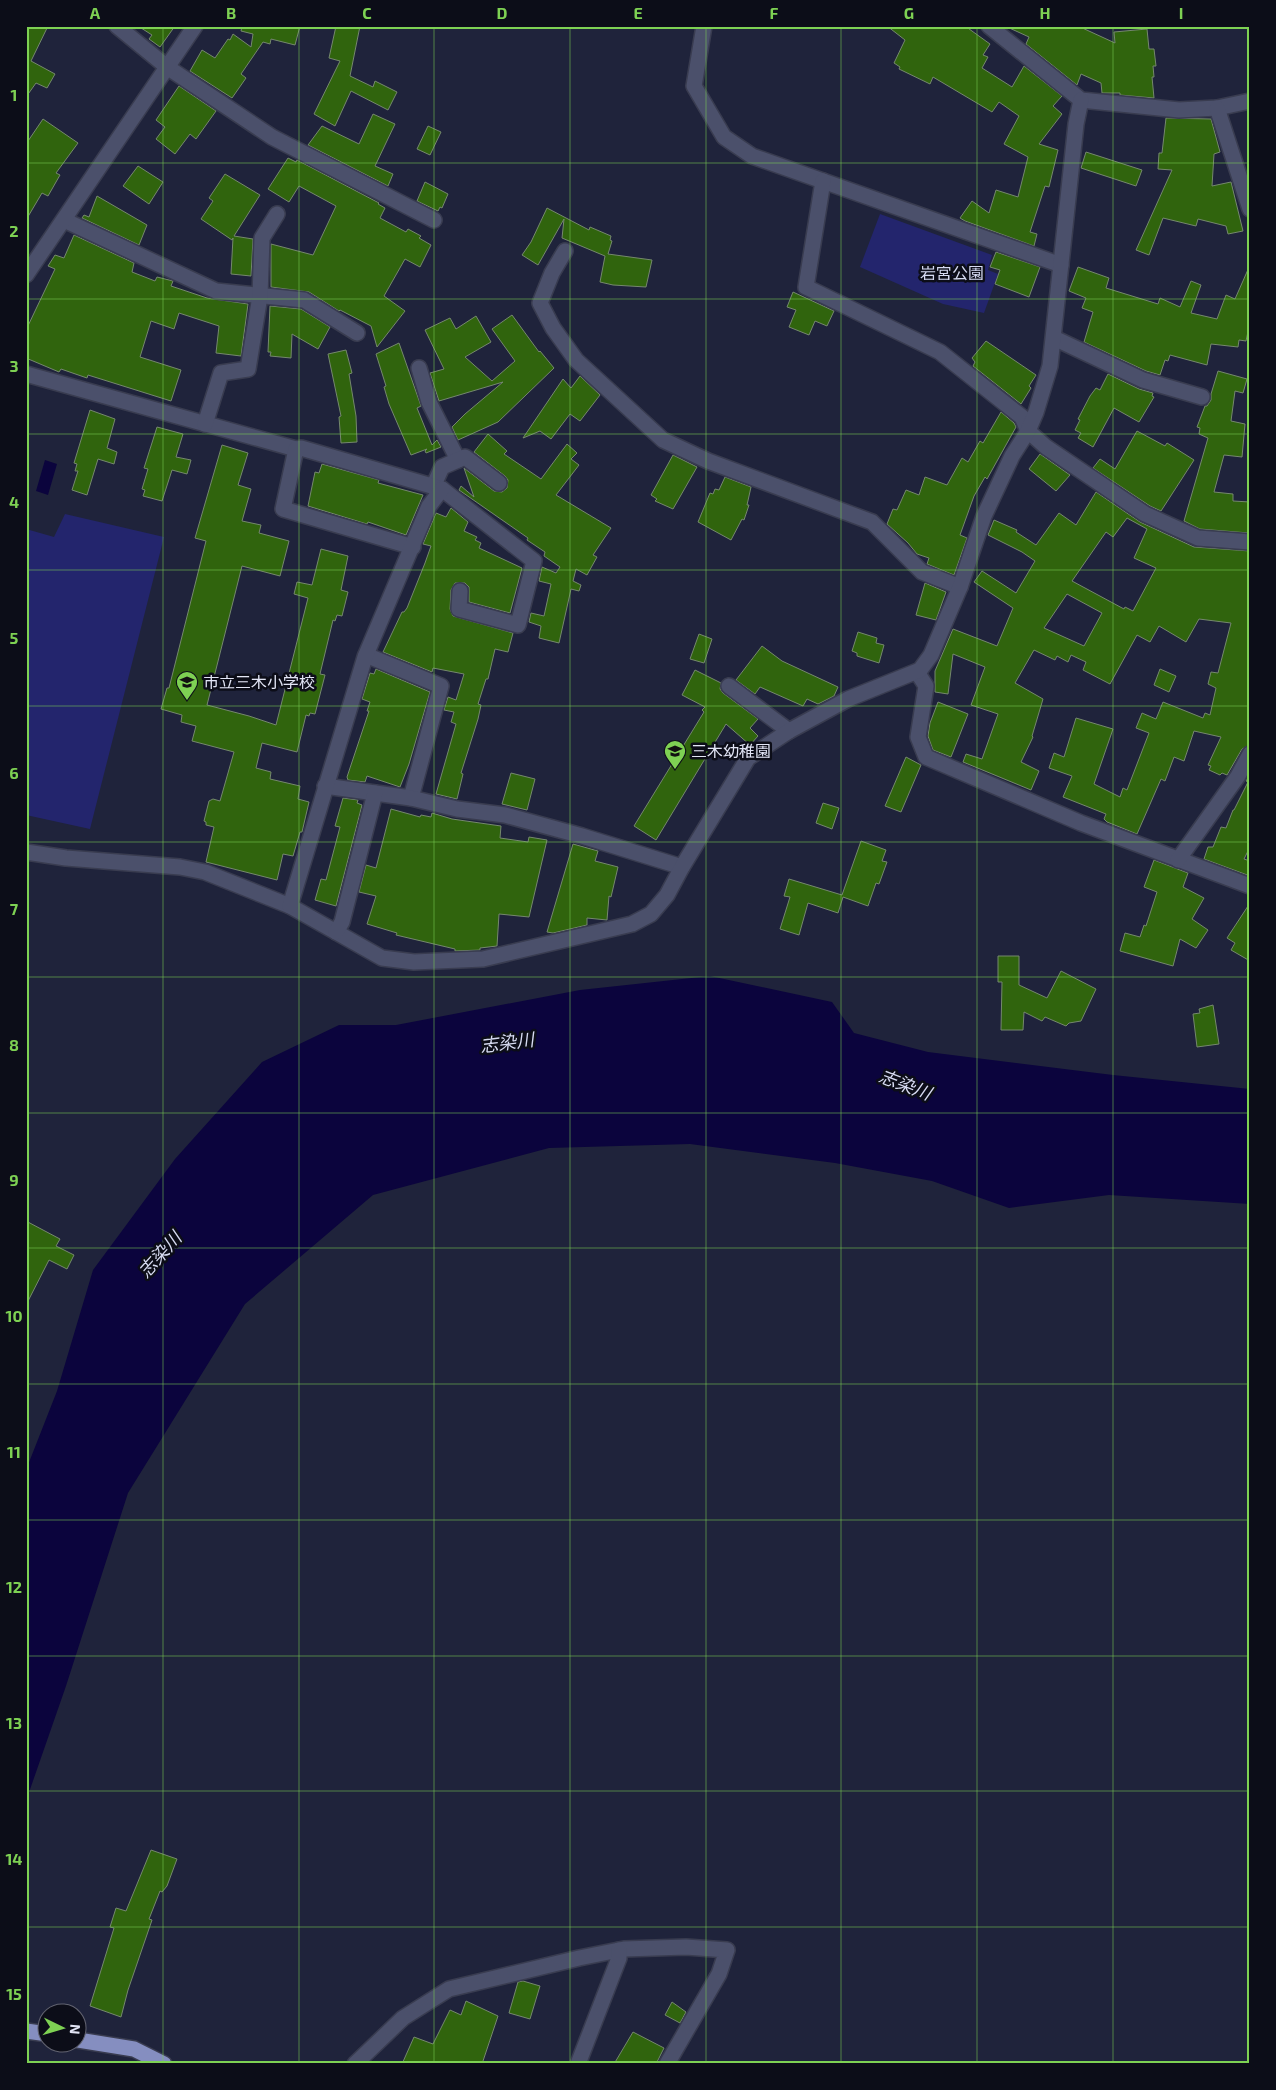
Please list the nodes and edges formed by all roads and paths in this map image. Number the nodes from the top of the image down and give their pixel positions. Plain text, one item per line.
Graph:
1 (116, 26) edge
2 (195, 26) edge
3 (704, 26) edge
4 (989, 26) edge
5 (167, 67) junction
6 (1081, 100) junction
7 (1250, 101) edge
8 (1217, 108) junction
9 (823, 181) junction
10 (1250, 209) edge
11 (277, 214) dead end
12 (64, 220) junction
13 (434, 220) dead end
14 (565, 251) dead end
15 (1061, 265) junction
16 (26, 275) edge
17 (260, 296) junction
18 (357, 333) dead end
19 (1054, 338) junction
20 (419, 368) dead end
21 (26, 374) edge
22 (1202, 397) dead end
23 (205, 424) junction
24 (1028, 431) junction
25 (296, 449) junction
26 (458, 460) junction
27 (499, 483) dead end
28 (438, 488) junction
29 (1250, 542) edge
30 (413, 547) junction
31 (960, 587) junction
32 (460, 591) dead end
33 (366, 655) junction
34 (917, 672) junction
35 (729, 686) dead end
36 (789, 731) junction
37 (1250, 754) edge
38 (325, 786) junction
39 (375, 793) junction
40 (411, 798) junction
41 (26, 852) edge
42 (1178, 860) junction
43 (682, 867) junction
44 (1250, 886) edge
45 (290, 906) junction
46 (336, 932) junction
47 (619, 1950) junction
48 (88, 2042) edge
49 (164, 2064) edge
50 (355, 2064) edge
51 (578, 2064) edge
52 (667, 2064) edge

1 - 5 street
2 - 5 street
3 - 9 street
4 - 6 street
5 - 12 street
5 - 13 street
6 - 8 street
6 - 15 street
7 - 8 street
8 - 10 street
9 - 15 street
9 - 24 street
11 - 17 street
12 - 16 street
12 - 17 street
14 - 31 street
15 - 19 street
17 - 18 street
17 - 23 street
19 - 22 street
19 - 24 street
20 - 26 street
21 - 23 street
23 - 25 street
24 - 29 street
24 - 31 street
25 - 28 street
25 - 30 street
26 - 27 street
26 - 28 street
28 - 30 street
28 - 32 street
30 - 33 street
31 - 34 street
33 - 38 street
33 - 40 street
34 - 36 street
34 - 42 street
35 - 36 street
36 - 43 street
37 - 42 street
38 - 39 street
38 - 45 street
39 - 40 street
39 - 46 street
40 - 43 street
41 - 45 street
42 - 44 street
43 - 46 street
45 - 46 street
47 - 50 street
47 - 51 street
47 - 52 street
48 - 49 main road

